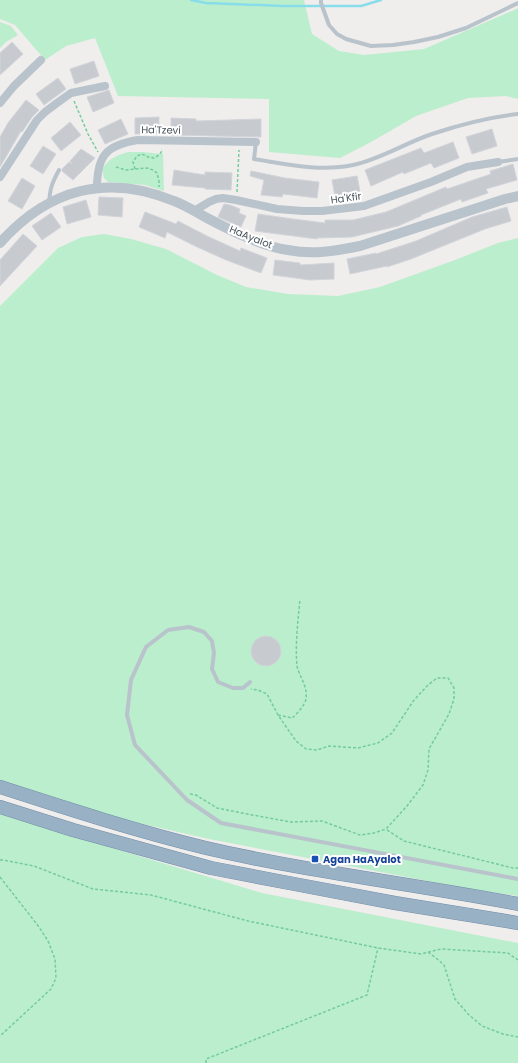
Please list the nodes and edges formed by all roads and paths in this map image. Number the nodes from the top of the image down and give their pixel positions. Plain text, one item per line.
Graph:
1 (321, 0) edge
2 (518, 3) edge
3 (41, 60) dead end
4 (105, 86) dead end
5 (71, 93) junction
6 (0, 103) edge
7 (518, 114) edge
8 (162, 140) junction
9 (240, 142) junction
10 (256, 142) joint
11 (102, 158) junction
12 (518, 159) edge
13 (498, 162) joint
14 (116, 167) dead end
15 (135, 169) junction
16 (59, 170) dead end
17 (0, 177) edge
18 (97, 188) junction
19 (159, 195) junction
20 (518, 196) edge
21 (236, 200) junction
22 (50, 202) junction
23 (194, 211) junction
24 (0, 243) edge
25 (300, 599) dead end
26 (250, 682) dead end
27 (243, 688) junction
28 (278, 715) junction
29 (0, 787) edge
30 (180, 793) junction
31 (0, 807) edge
32 (386, 829) junction
33 (0, 860) edge
34 (518, 868) edge
35 (0, 876) edge
36 (518, 879) edge
37 (518, 904) edge
38 (518, 923) edge
39 (378, 948) junction
40 (428, 952) junction
41 (518, 960) edge
42 (0, 1036) edge
43 (518, 1037) edge
44 (206, 1063) edge

1 - 2 lane
3 - 6 street
4 - 5 street
5 - 11 path
5 - 17 street
7 - 10 lane
8 - 9 street, Ha'Tzevi
8 - 11 street, Ha'Tzevi
8 - 15 path
9 - 10 street, Ha'Tzevi
9 - 21 path
11 - 18 street
12 - 13 lane
13 - 21 street, Ha'Kfir
14 - 15 path
15 - 19 path
16 - 22 lane
18 - 19 street, HaAyalot
18 - 22 street, HaAyalot
19 - 23 street, HaAyalot
20 - 23 street, HaAyalot
21 - 23 street, Ha'Kfir
22 - 24 street, HaAyalot
25 - 28 path
26 - 27 lane
27 - 28 path
27 - 30 lane
28 - 32 path
29 - 37 highway
30 - 32 path
30 - 36 lane
31 - 38 highway
32 - 34 path
33 - 39 path
35 - 42 path
39 - 40 path
39 - 44 path
40 - 41 path
40 - 43 path

